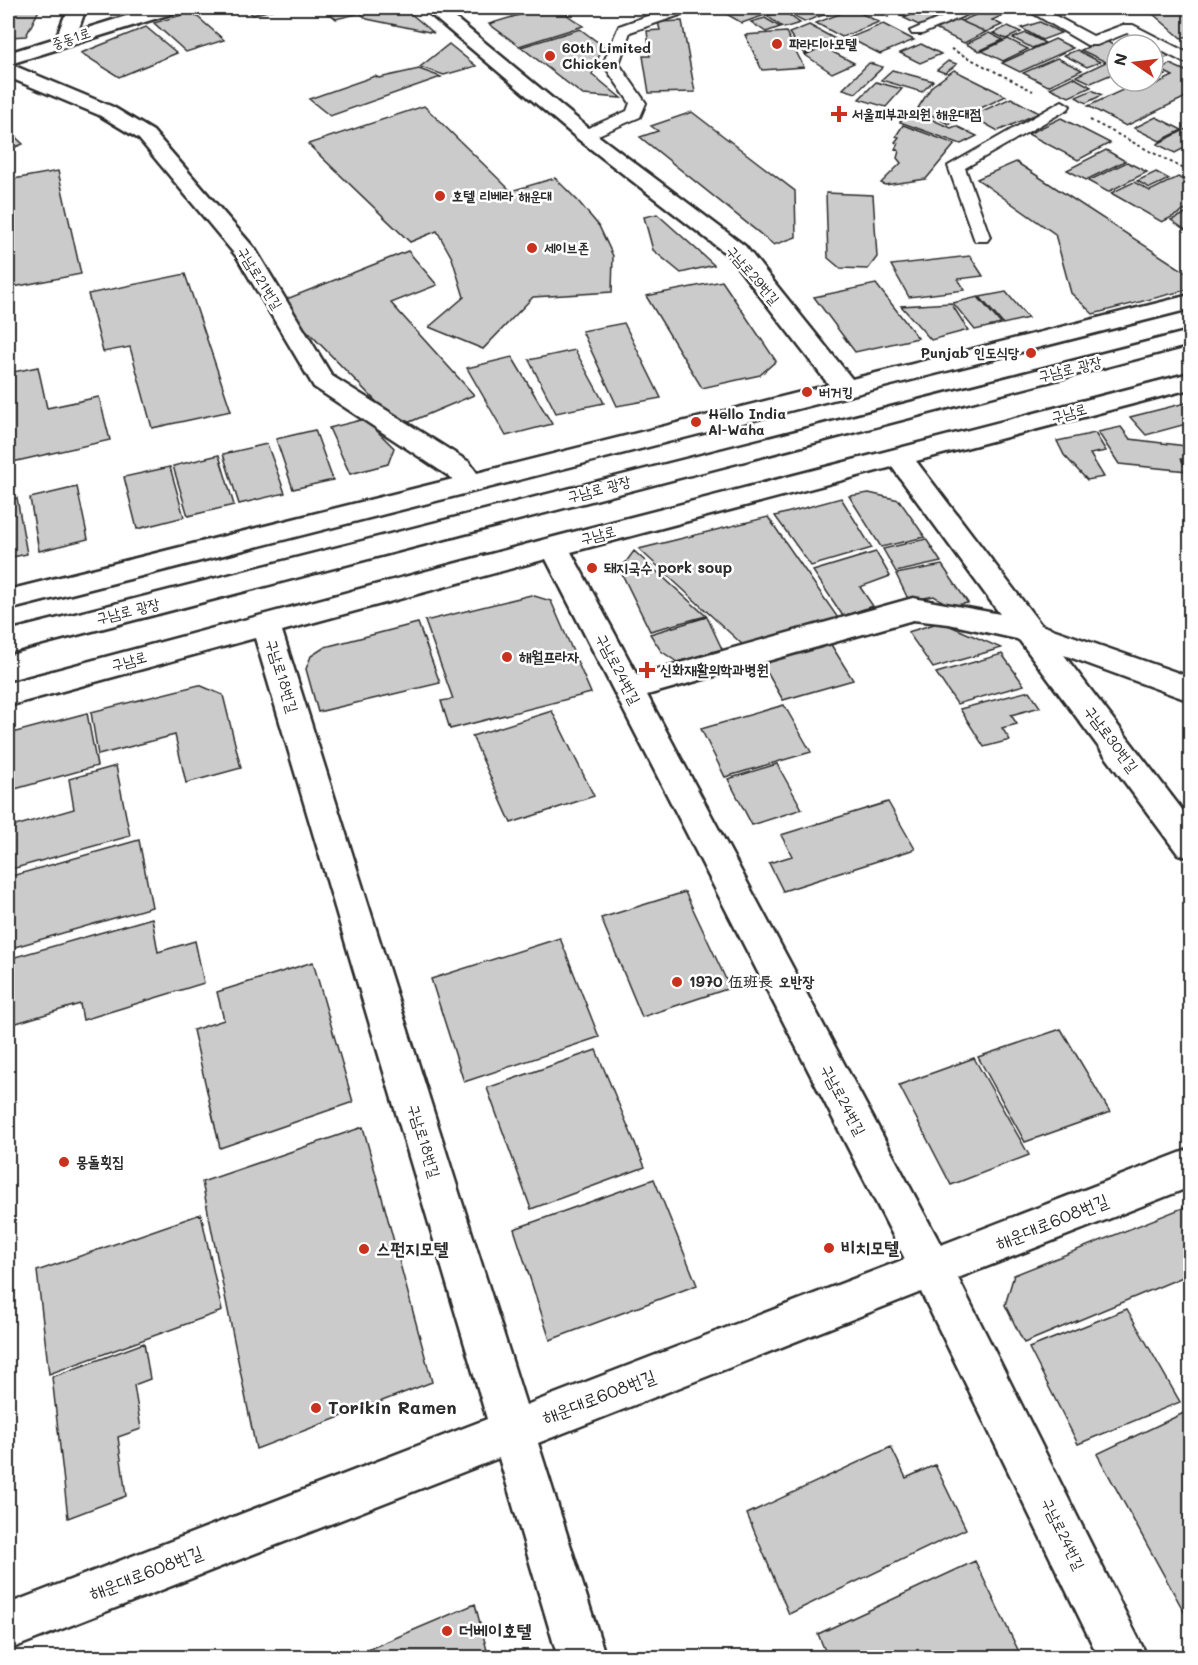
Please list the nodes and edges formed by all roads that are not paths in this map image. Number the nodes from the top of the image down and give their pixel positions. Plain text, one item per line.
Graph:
1 (77, 8) edge
2 (170, 8) edge
3 (432, 8) edge
4 (677, 8) edge
5 (975, 8) edge
6 (1031, 8) edge
7 (917, 31) dead end
8 (65, 39) junction
9 (8, 59) edge
10 (1188, 59) dead end
11 (8, 70) edge
12 (1062, 106) dead end
13 (585, 135) junction
14 (981, 237) dead end
15 (1191, 302) edge
16 (1191, 338) edge
17 (1191, 381) edge
18 (846, 389) junction
19 (899, 458) junction
20 (470, 483) junction
21 (554, 547) junction
22 (8, 600) edge
23 (265, 624) junction
24 (1032, 634) junction
25 (8, 642) edge
26 (629, 689) junction
27 (1191, 689) edge
28 (8, 694) edge
29 (1191, 844) edge
30 (1191, 1168) edge
31 (932, 1270) junction
32 (512, 1430) junction
33 (8, 1627) edge
34 (582, 1658) edge
35 (1125, 1658) edge

1 - 8 street
2 - 8 street, 중동1로
3 - 13 street, 구남로29번길
4 - 13 lane
5 - 7 lane
6 - 10 lane
8 - 9 street, 중동1로
11 - 20 street, 구남로21번길
12 - 14 lane
13 - 18 street, 구남로29번길
15 - 18 street
16 - 25 street, 구남로 광장
17 - 19 street, 구남로
18 - 20 street
19 - 21 street, 구남로
19 - 24 street, 구남로30번길
20 - 22 street
21 - 23 street, 구남로
21 - 26 street, 구남로24번길
23 - 28 street, 구남로
23 - 32 street, 구남로18번길
24 - 26 street
24 - 27 street
24 - 29 street, 구남로30번길
26 - 31 street, 구남로24번길
30 - 31 street, 해운대로608번길
31 - 32 street, 해운대로608번길
31 - 35 street, 구남로24번길
32 - 33 street, 해운대로608번길
32 - 34 street, 구남로18번길

